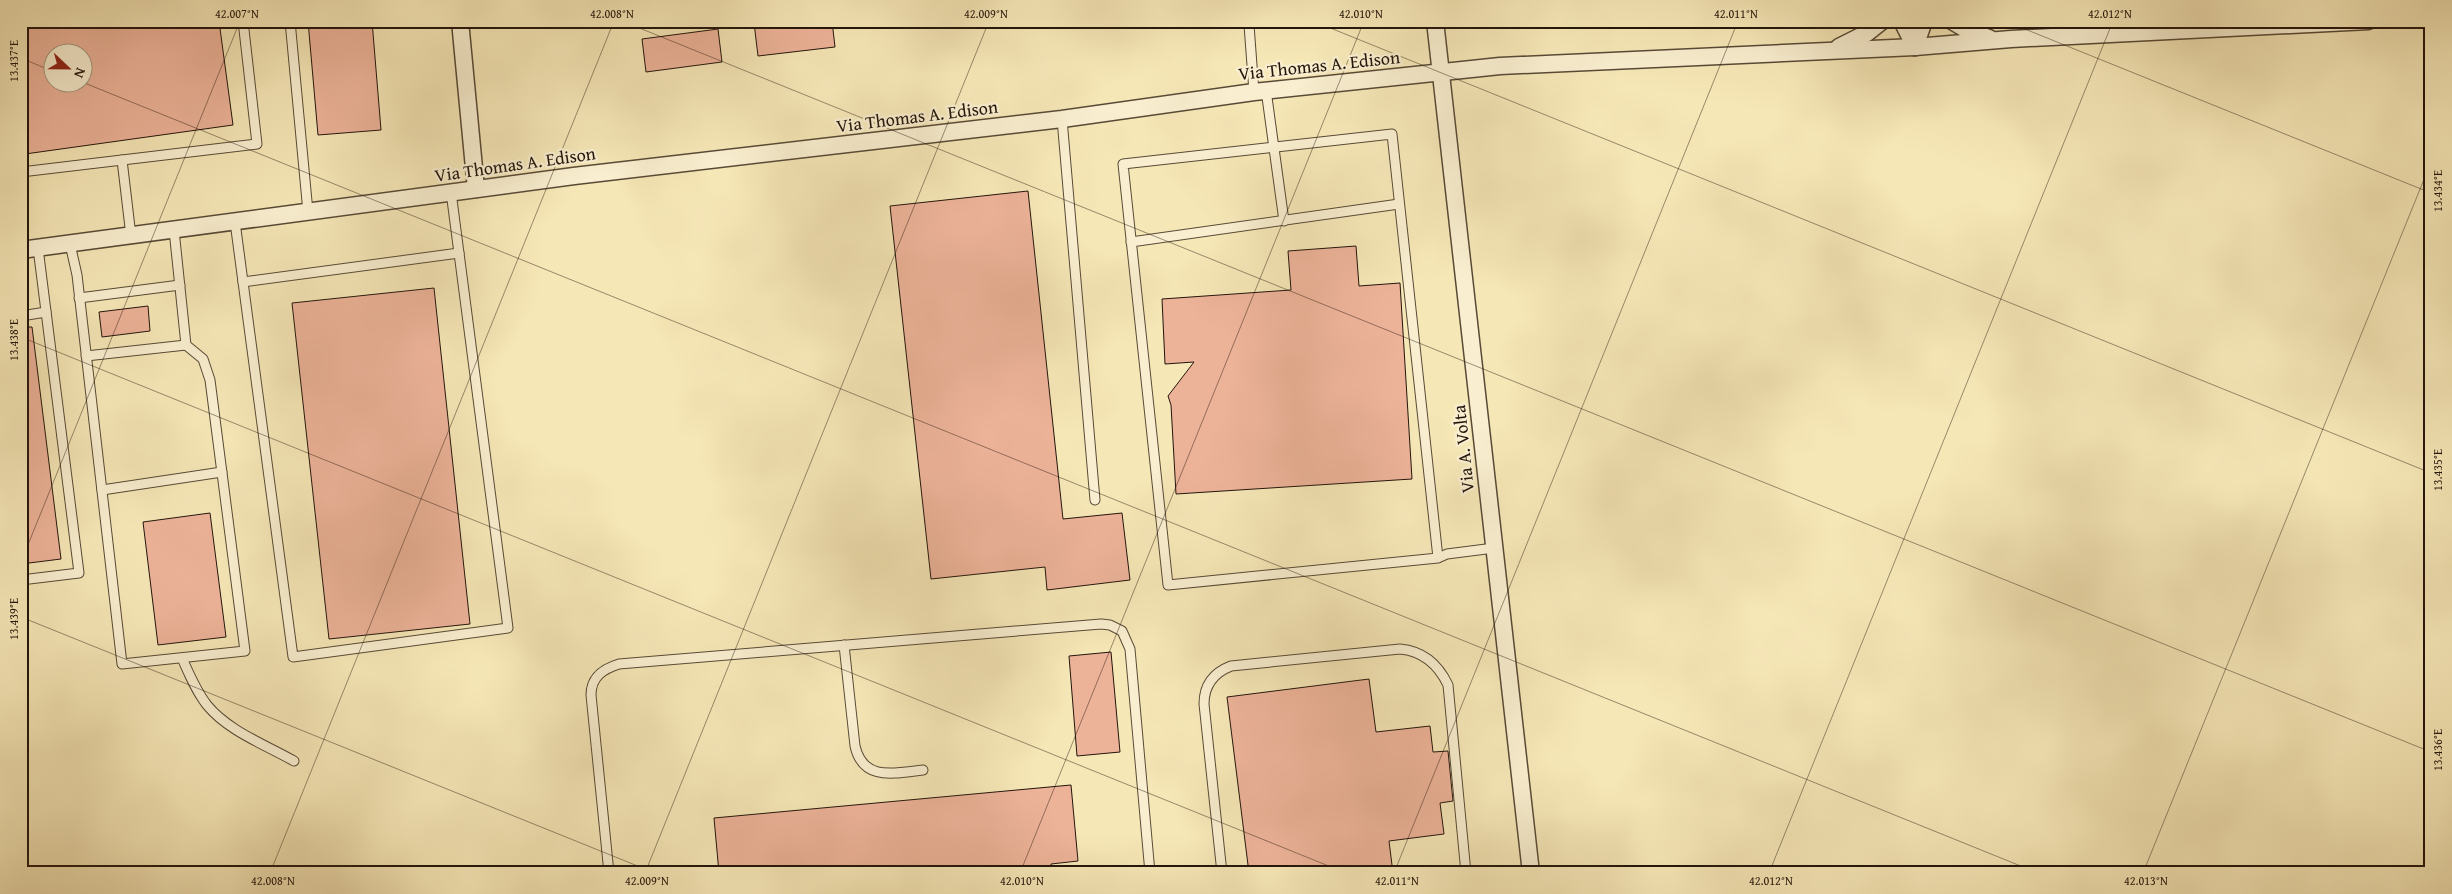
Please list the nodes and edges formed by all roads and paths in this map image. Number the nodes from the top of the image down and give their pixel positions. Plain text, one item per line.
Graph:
1 (243, 21) edge
2 (290, 21) edge
3 (460, 21) edge
4 (1435, 21) edge
5 (1882, 21) edge
6 (1902, 21) edge
7 (1924, 21) edge
8 (1952, 21) edge
9 (2369, 21) edge
10 (1248, 25) dead end
11 (2011, 39) junction
12 (1915, 46) junction
13 (1820, 51) junction
14 (1441, 72) junction
15 (1260, 91) junction
16 (1062, 119) junction
17 (1274, 147) junction
18 (122, 160) junction
19 (21, 172) edge
20 (476, 189) junction
21 (451, 192) junction
22 (1399, 204) junction
23 (308, 212) junction
24 (1284, 221) junction
25 (235, 222) junction
26 (174, 230) junction
27 (131, 236) junction
28 (1131, 242) junction
29 (70, 244) junction
30 (38, 248) junction
31 (21, 250) edge
32 (459, 253) junction
33 (243, 282) junction
34 (180, 285) junction
35 (79, 298) junction
36 (46, 312) junction
37 (21, 316) edge
38 (186, 345) junction
39 (86, 356) junction
40 (222, 472) junction
41 (102, 490) junction
42 (1095, 500) dead end
43 (1494, 548) junction
44 (1438, 558) junction
45 (21, 580) edge
46 (844, 645) junction
47 (182, 658) junction
48 (294, 761) dead end
49 (922, 770) dead end
50 (609, 873) edge
51 (1150, 873) edge
52 (1222, 873) edge
53 (1466, 873) edge
54 (1531, 873) edge

1 - 18 lane
2 - 23 lane
3 - 20 street
4 - 14 street, Via A. Volta
5 - 13 street
6 - 12 street
7 - 12 street
8 - 11 street
9 - 11 street
10 - 15 lane
11 - 12 street
12 - 13 street
13 - 14 street, Via Thomas A. Edison
14 - 15 street, Via Thomas A. Edison
14 - 43 street, Via A. Volta
15 - 16 street, Via Thomas A. Edison
15 - 17 lane
16 - 20 street, Via Thomas A. Edison
16 - 42 lane
17 - 22 lane
17 - 24 lane
17 - 28 lane
18 - 19 lane
18 - 27 lane
20 - 21 street, Via Thomas A. Edison
21 - 23 street, Via Thomas A. Edison
21 - 32 lane
22 - 24 lane
22 - 44 lane
23 - 25 street, Via Thomas A. Edison
24 - 28 lane
25 - 26 street, Via Thomas A. Edison
25 - 33 lane
26 - 27 street, Via Thomas A. Edison
26 - 34 lane
27 - 29 street, Via Thomas A. Edison
28 - 44 lane
29 - 30 street, Via Thomas A. Edison
29 - 35 lane
30 - 31 street, Via Thomas A. Edison
30 - 36 lane
32 - 33 lane
32 - 33 lane
34 - 35 lane
34 - 38 lane
35 - 39 lane
36 - 37 lane
36 - 45 lane
38 - 39 lane
38 - 40 lane
39 - 41 lane
40 - 41 lane
40 - 47 lane
41 - 47 lane
43 - 44 lane
43 - 54 street, Via A. Volta
46 - 49 lane
46 - 50 lane
46 - 51 lane
47 - 48 lane
52 - 53 lane

